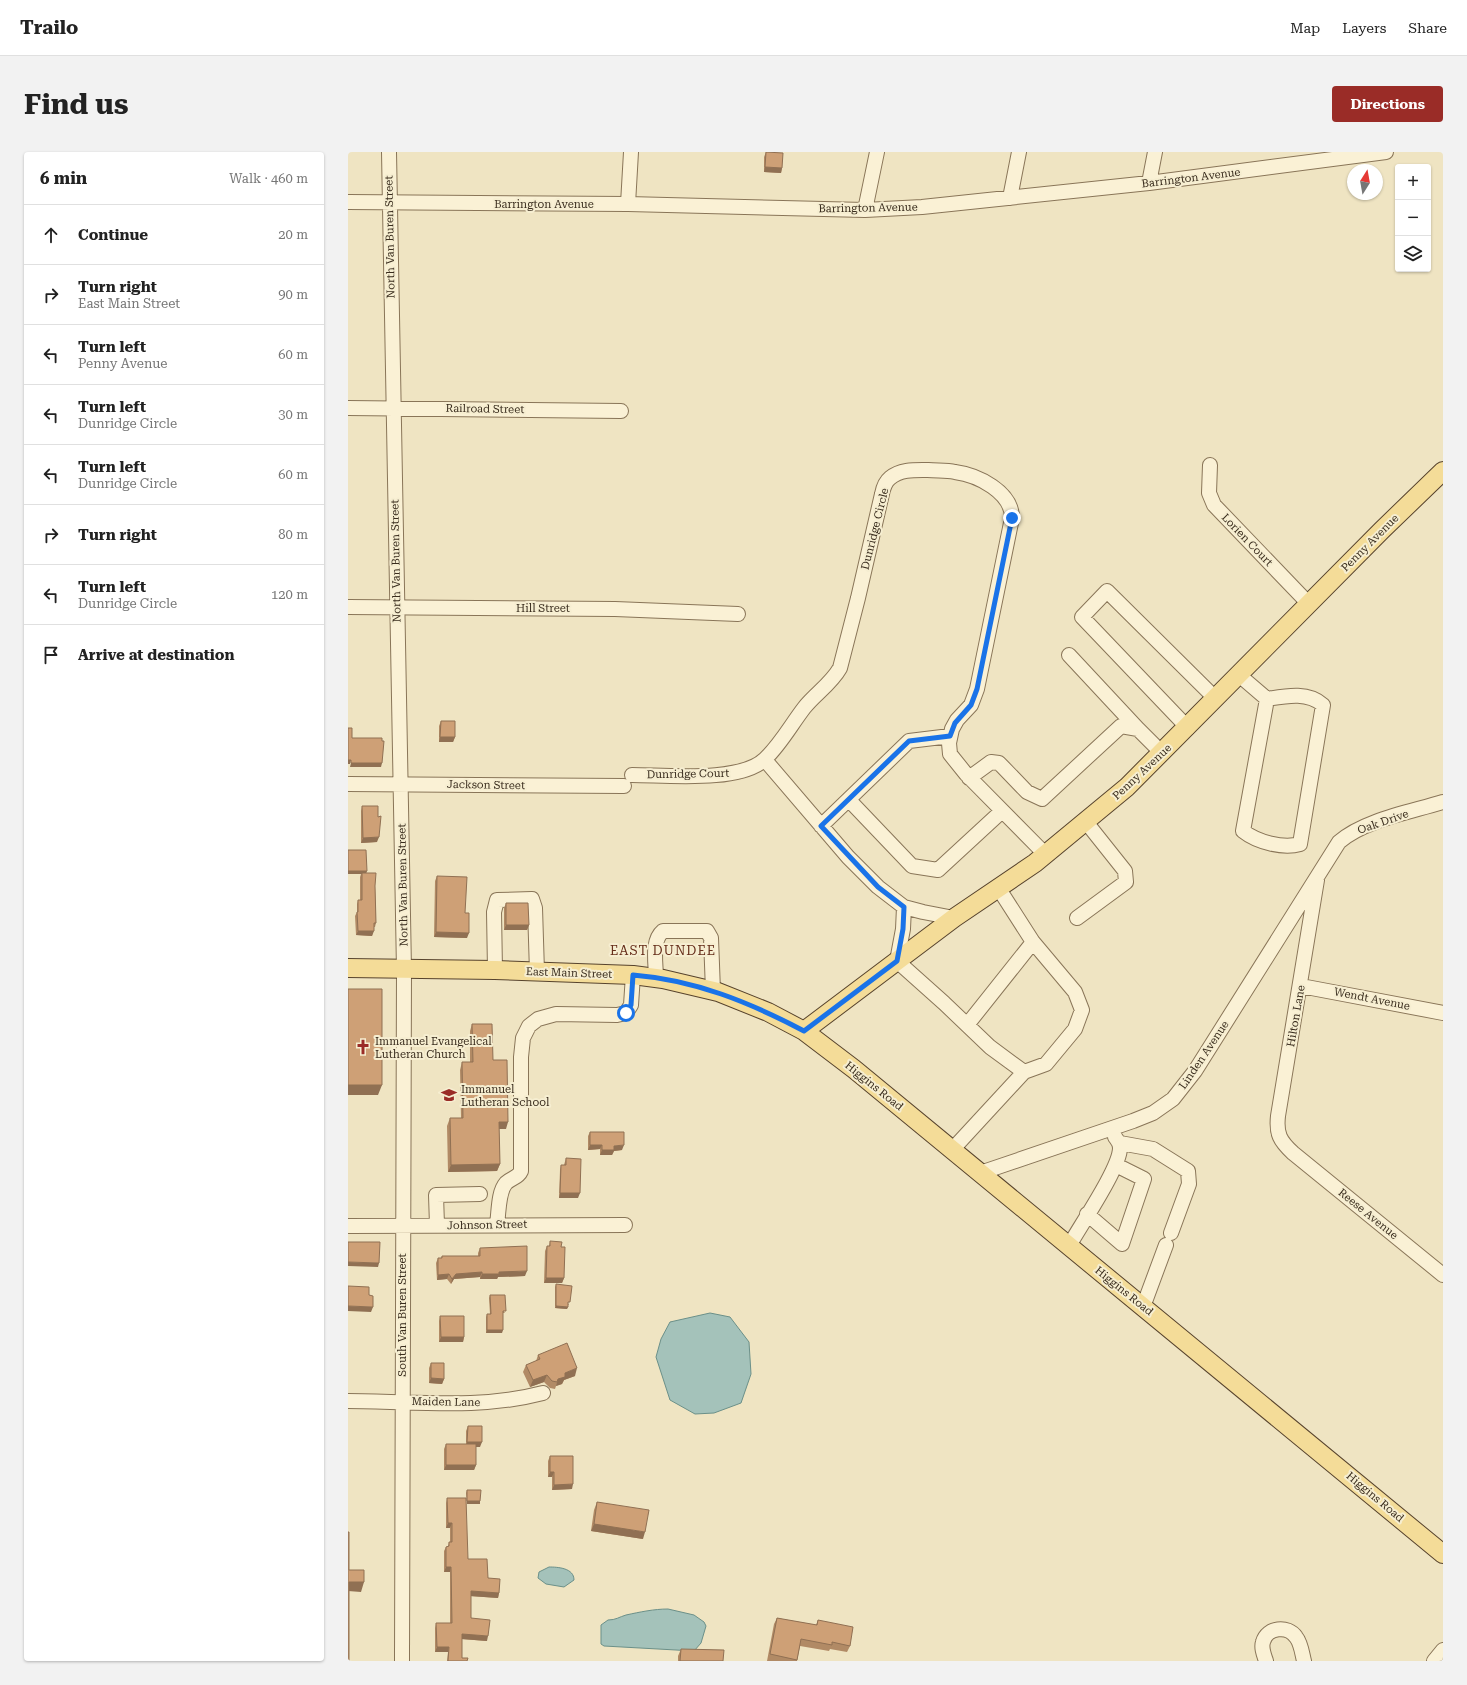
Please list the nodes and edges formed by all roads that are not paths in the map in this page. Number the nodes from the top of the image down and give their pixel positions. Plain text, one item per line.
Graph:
1 (389, 152) edge
2 (631, 152) edge
3 (877, 152) edge
4 (1019, 152) edge
5 (1155, 152) edge
6 (1386, 152) edge
7 (1149, 183) junction
8 (1010, 198) junction
9 (348, 202) edge
10 (389, 203) junction
11 (628, 204) junction
12 (865, 210) junction
13 (348, 408) edge
14 (392, 408) junction
15 (621, 411) dead end
16 (1210, 465) dead end
17 (1440, 478) edge
18 (1309, 604) junction
19 (348, 607) edge
20 (397, 608) junction
21 (738, 614) dead end
22 (1069, 655) dead end
23 (1239, 675) junction
24 (1216, 699) junction
25 (1267, 699) junction
26 (1188, 728) junction
27 (1138, 729) junction
28 (950, 736) junction
29 (1162, 753) junction
30 (765, 760) junction
31 (632, 774) dead end
32 (969, 778) junction
33 (348, 784) edge
34 (401, 784) junction
35 (624, 786) dead end
36 (849, 800) junction
37 (1443, 802) edge
38 (1002, 810) junction
39 (1086, 822) junction
40 (821, 826) junction
41 (1046, 854) junction
42 (1318, 874) junction
43 (998, 889) junction
44 (904, 907) junction
45 (954, 918) junction
46 (1077, 918) dead end
47 (1033, 942) junction
48 (897, 961) junction
49 (348, 968) edge
50 (404, 970) junction
51 (496, 970) junction
52 (537, 972) junction
53 (633, 975) junction
54 (656, 978) junction
55 (1301, 986) junction
56 (713, 991) junction
57 (1443, 1013) edge
58 (967, 1025) junction
59 (804, 1031) junction
60 (1024, 1072) junction
61 (1109, 1130) junction
62 (1120, 1143) junction
63 (952, 1150) junction
64 (1293, 1152) joint
65 (1116, 1165) junction
66 (980, 1173) junction
67 (480, 1194) dead end
68 (1087, 1214) junction
69 (497, 1224) junction
70 (403, 1225) junction
71 (437, 1225) junction
72 (625, 1225) dead end
73 (348, 1226) edge
74 (1069, 1246) junction
75 (1443, 1275) edge
76 (1143, 1307) junction
77 (543, 1393) dead end
78 (348, 1401) edge
79 (402, 1401) junction
80 (1443, 1554) edge
81 (1443, 1650) edge
82 (402, 1661) edge
83 (1266, 1661) edge
84 (1304, 1661) edge
85 (1434, 1661) edge

1 - 10 street, North Van Buren Street
2 - 11 street
3 - 12 street
4 - 8 street
5 - 7 street
6 - 7 street, Barrington Avenue
7 - 8 street, Barrington Avenue
8 - 12 street, Barrington Avenue
9 - 10 street, Barrington Avenue
10 - 11 street, Barrington Avenue
10 - 14 street, North Van Buren Street
11 - 12 street, Barrington Avenue
13 - 14 street, Railroad Street
14 - 15 street, Railroad Street
14 - 20 street, North Van Buren Street
16 - 18 street, Lorien Court
17 - 18 main road, Penny Avenue
18 - 23 main road, Penny Avenue
19 - 20 street, Hill Street
20 - 21 street, Hill Street
20 - 34 street, North Van Buren Street
22 - 27 street
23 - 24 main road, Penny Avenue
23 - 25 street
24 - 26 main road, Penny Avenue
24 - 26 street
25 - 25 street
26 - 29 main road, Penny Avenue
27 - 29 street
27 - 32 street
28 - 30 street, Dunridge Circle
28 - 32 street
28 - 36 street
29 - 39 main road, Penny Avenue
30 - 31 street, Dunridge Court
30 - 40 street
32 - 38 street
33 - 34 street, Jackson Street
34 - 35 street, Jackson Street
34 - 50 street, North Van Buren Street
36 - 38 street
36 - 40 street
37 - 42 street, Oak Drive
38 - 41 street
39 - 41 main road, Penny Avenue
39 - 46 street
40 - 44 street
41 - 43 main road, Penny Avenue
42 - 55 street, Hilton Lane
42 - 61 street, Linden Avenue
43 - 45 main road, Penny Avenue
43 - 47 street
44 - 45 street
44 - 48 street
45 - 48 main road, Penny Avenue
47 - 58 street
47 - 60 street
48 - 58 street
48 - 59 main road, Penny Avenue
49 - 50 main road, East Main Street
50 - 51 main road, East Main Street
50 - 70 street, South Van Buren Street
51 - 52 main road, East Main Street
51 - 52 street
52 - 53 main road, East Main Street
53 - 54 main road, East Main Street
53 - 69 street
54 - 56 main road, East Main Street
54 - 56 street
55 - 57 street, Wendt Avenue
55 - 64 street, Hilton Lane
56 - 59 main road, East Main Street
58 - 60 street
59 - 63 main road, Higgins Road
60 - 63 street
61 - 62 street
61 - 66 street, Linden Avenue
62 - 65 street
62 - 76 street
63 - 66 main road, Higgins Road
64 - 75 street, Reese Avenue
65 - 68 street
65 - 68 street
66 - 74 main road, Higgins Road
67 - 71 street
68 - 74 street
69 - 71 street, Johnson Street
69 - 72 street, Johnson Street
70 - 71 street, Johnson Street
70 - 73 street, Johnson Street
70 - 79 street, South Van Buren Street
74 - 76 main road, Higgins Road
76 - 80 main road, Higgins Road
77 - 79 street, Maiden Lane
78 - 79 street, Maiden Lane
79 - 82 street, South Van Buren Street
81 - 85 street
83 - 84 street

